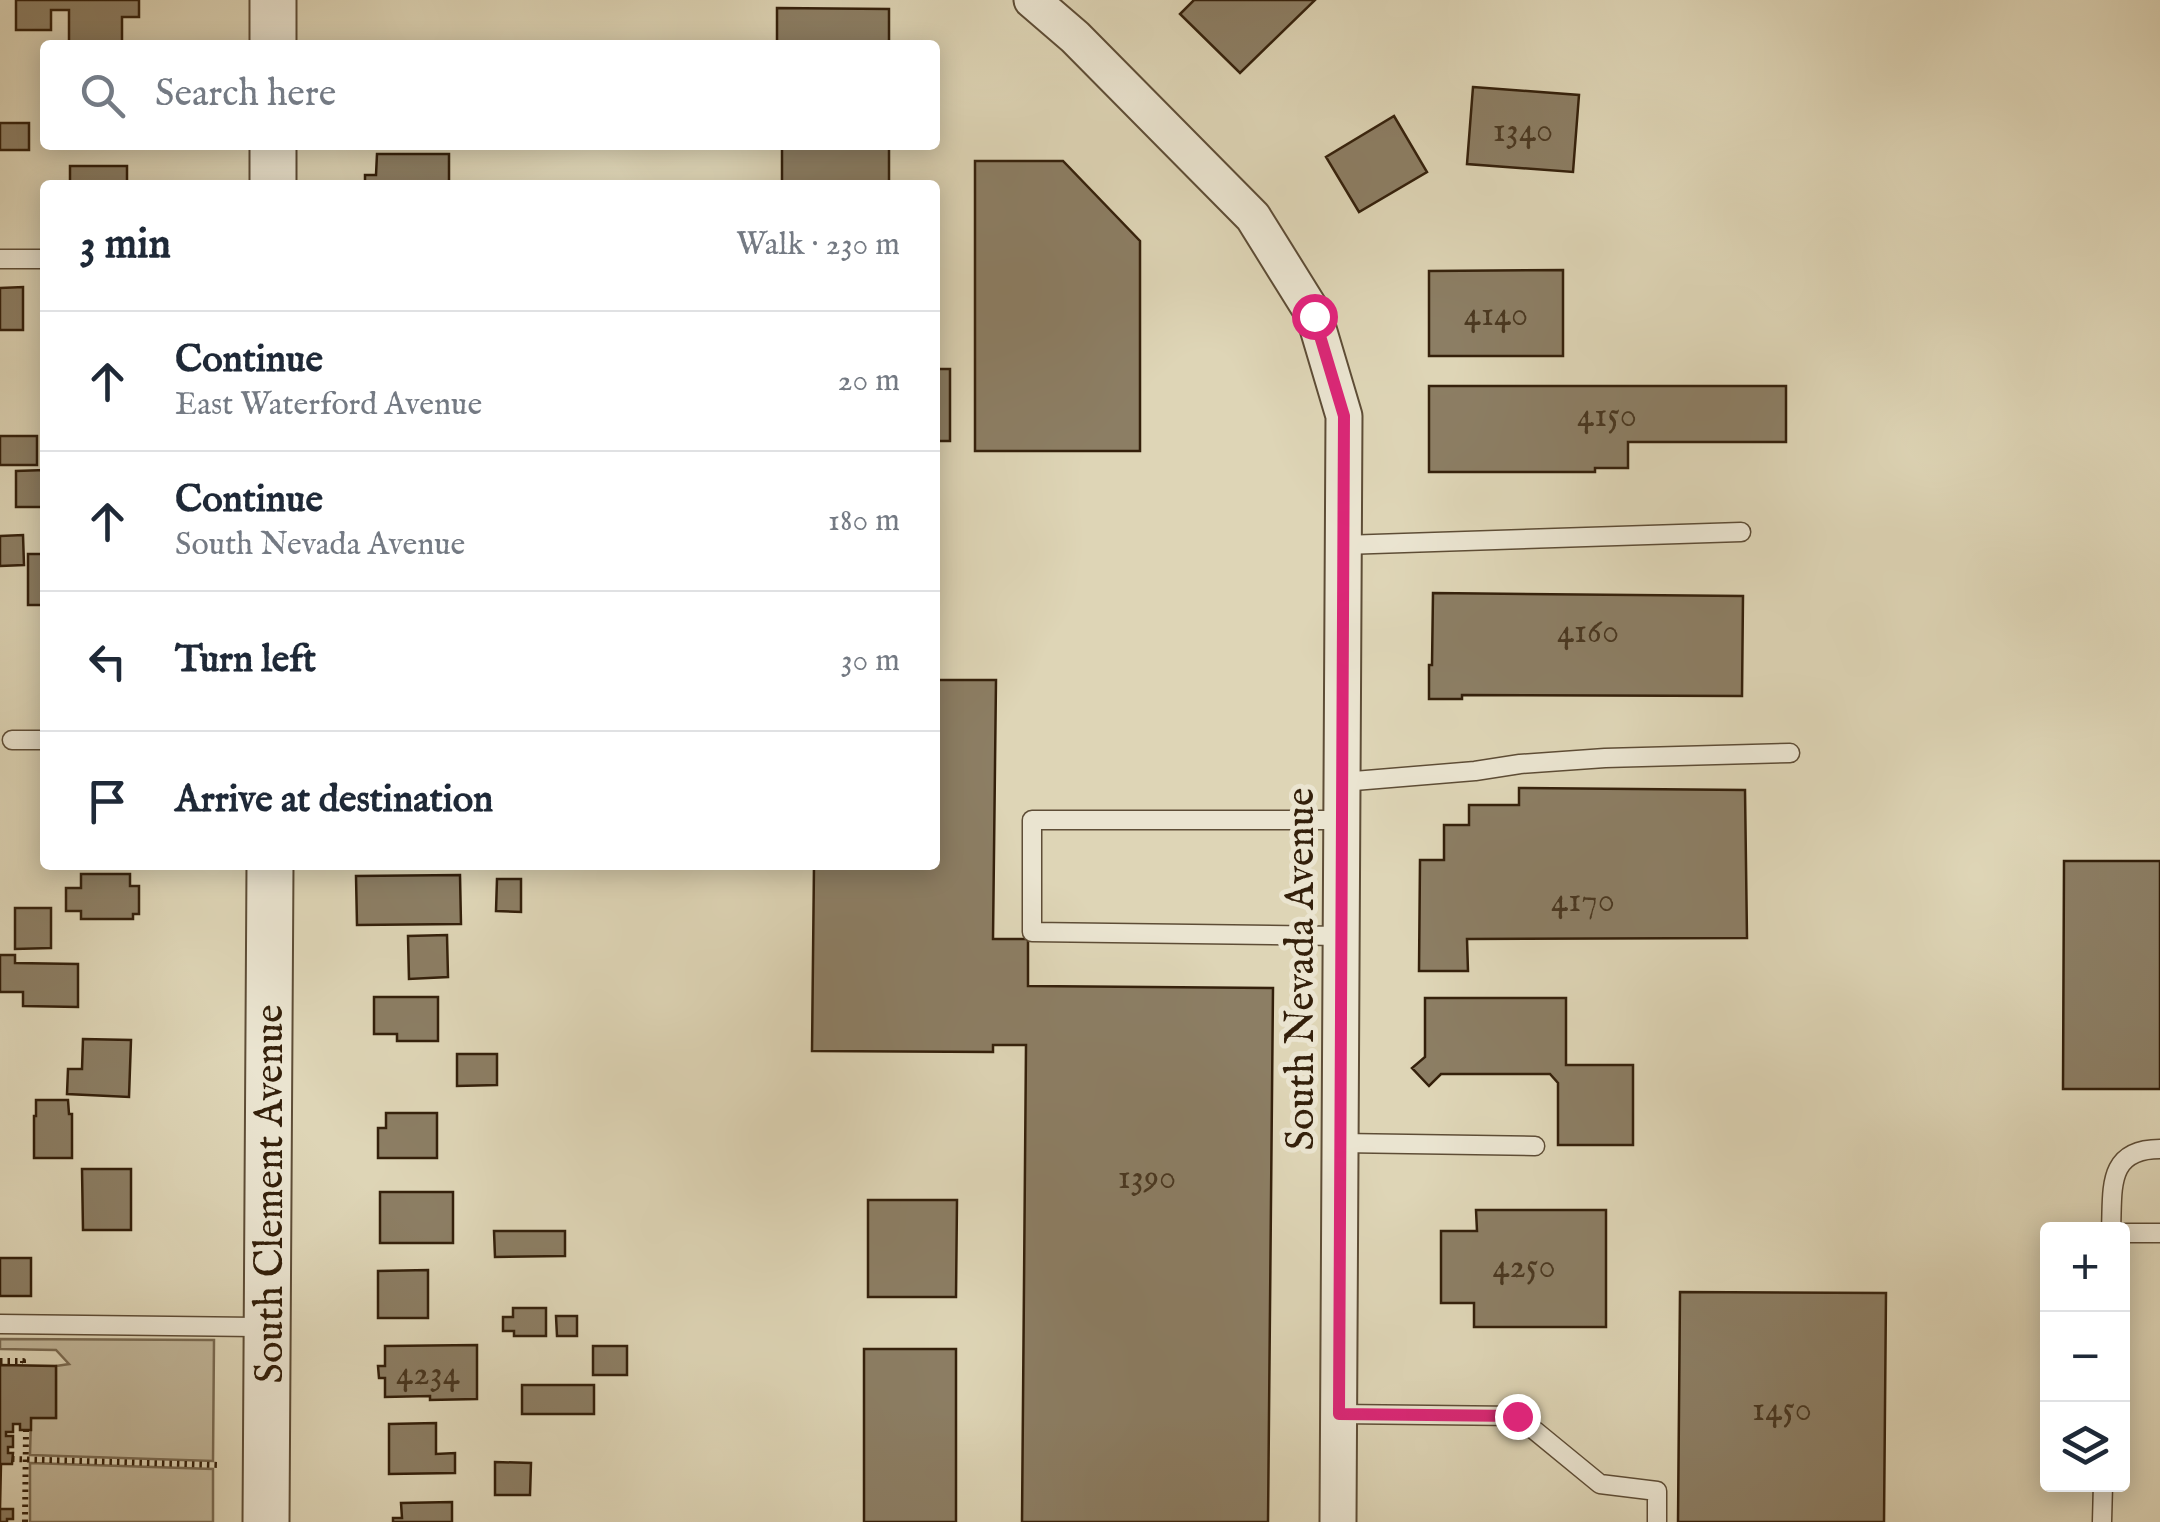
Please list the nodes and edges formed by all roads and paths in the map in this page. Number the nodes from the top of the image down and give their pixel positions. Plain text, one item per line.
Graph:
1 (274, 0) edge
2 (1032, 0) edge
3 (273, 40) edge
4 (273, 150) edge
5 (273, 180) edge
6 (0, 258) edge
7 (40, 259) edge
8 (1741, 532) dead end
9 (1343, 545) junction
10 (12, 740) dead end
11 (40, 740) edge
12 (1790, 753) dead end
13 (1342, 782) junction
14 (1342, 820) junction
15 (270, 870) edge
16 (1342, 936) junction
17 (1340, 1143) junction
18 (1536, 1146) dead end
19 (2160, 1149) edge
20 (2111, 1222) edge
21 (2130, 1233) edge
22 (2160, 1233) edge
23 (0, 1324) edge
24 (268, 1327) junction
25 (0, 1361) edge
26 (24, 1365) dead end
27 (1339, 1414) junction
28 (26, 1430) dead end
29 (12, 1459) dead end
30 (26, 1460) junction
31 (219, 1465) dead end
32 (2103, 1492) edge
33 (25, 1522) edge
34 (266, 1522) edge
35 (1338, 1522) edge
36 (1657, 1522) edge
37 (2102, 1522) edge

1 - 3 street
2 - 9 street, South Nevada Avenue
4 - 5 street
6 - 7 lane
8 - 9 lane
9 - 13 street, South Nevada Avenue
10 - 11 lane
12 - 13 lane
13 - 14 street, South Nevada Avenue
14 - 16 street, South Nevada Avenue
14 - 16 lane
15 - 24 street, South Clement Avenue
16 - 17 street, South Nevada Avenue
17 - 18 lane
17 - 27 street, South Nevada Avenue
19 - 20 lane
21 - 22 lane
23 - 24 lane
24 - 34 street, South Clement Avenue
25 - 26 path
27 - 35 street, South Nevada Avenue
27 - 36 lane
28 - 30 path
29 - 30 path
30 - 31 path
30 - 33 path
32 - 37 lane

